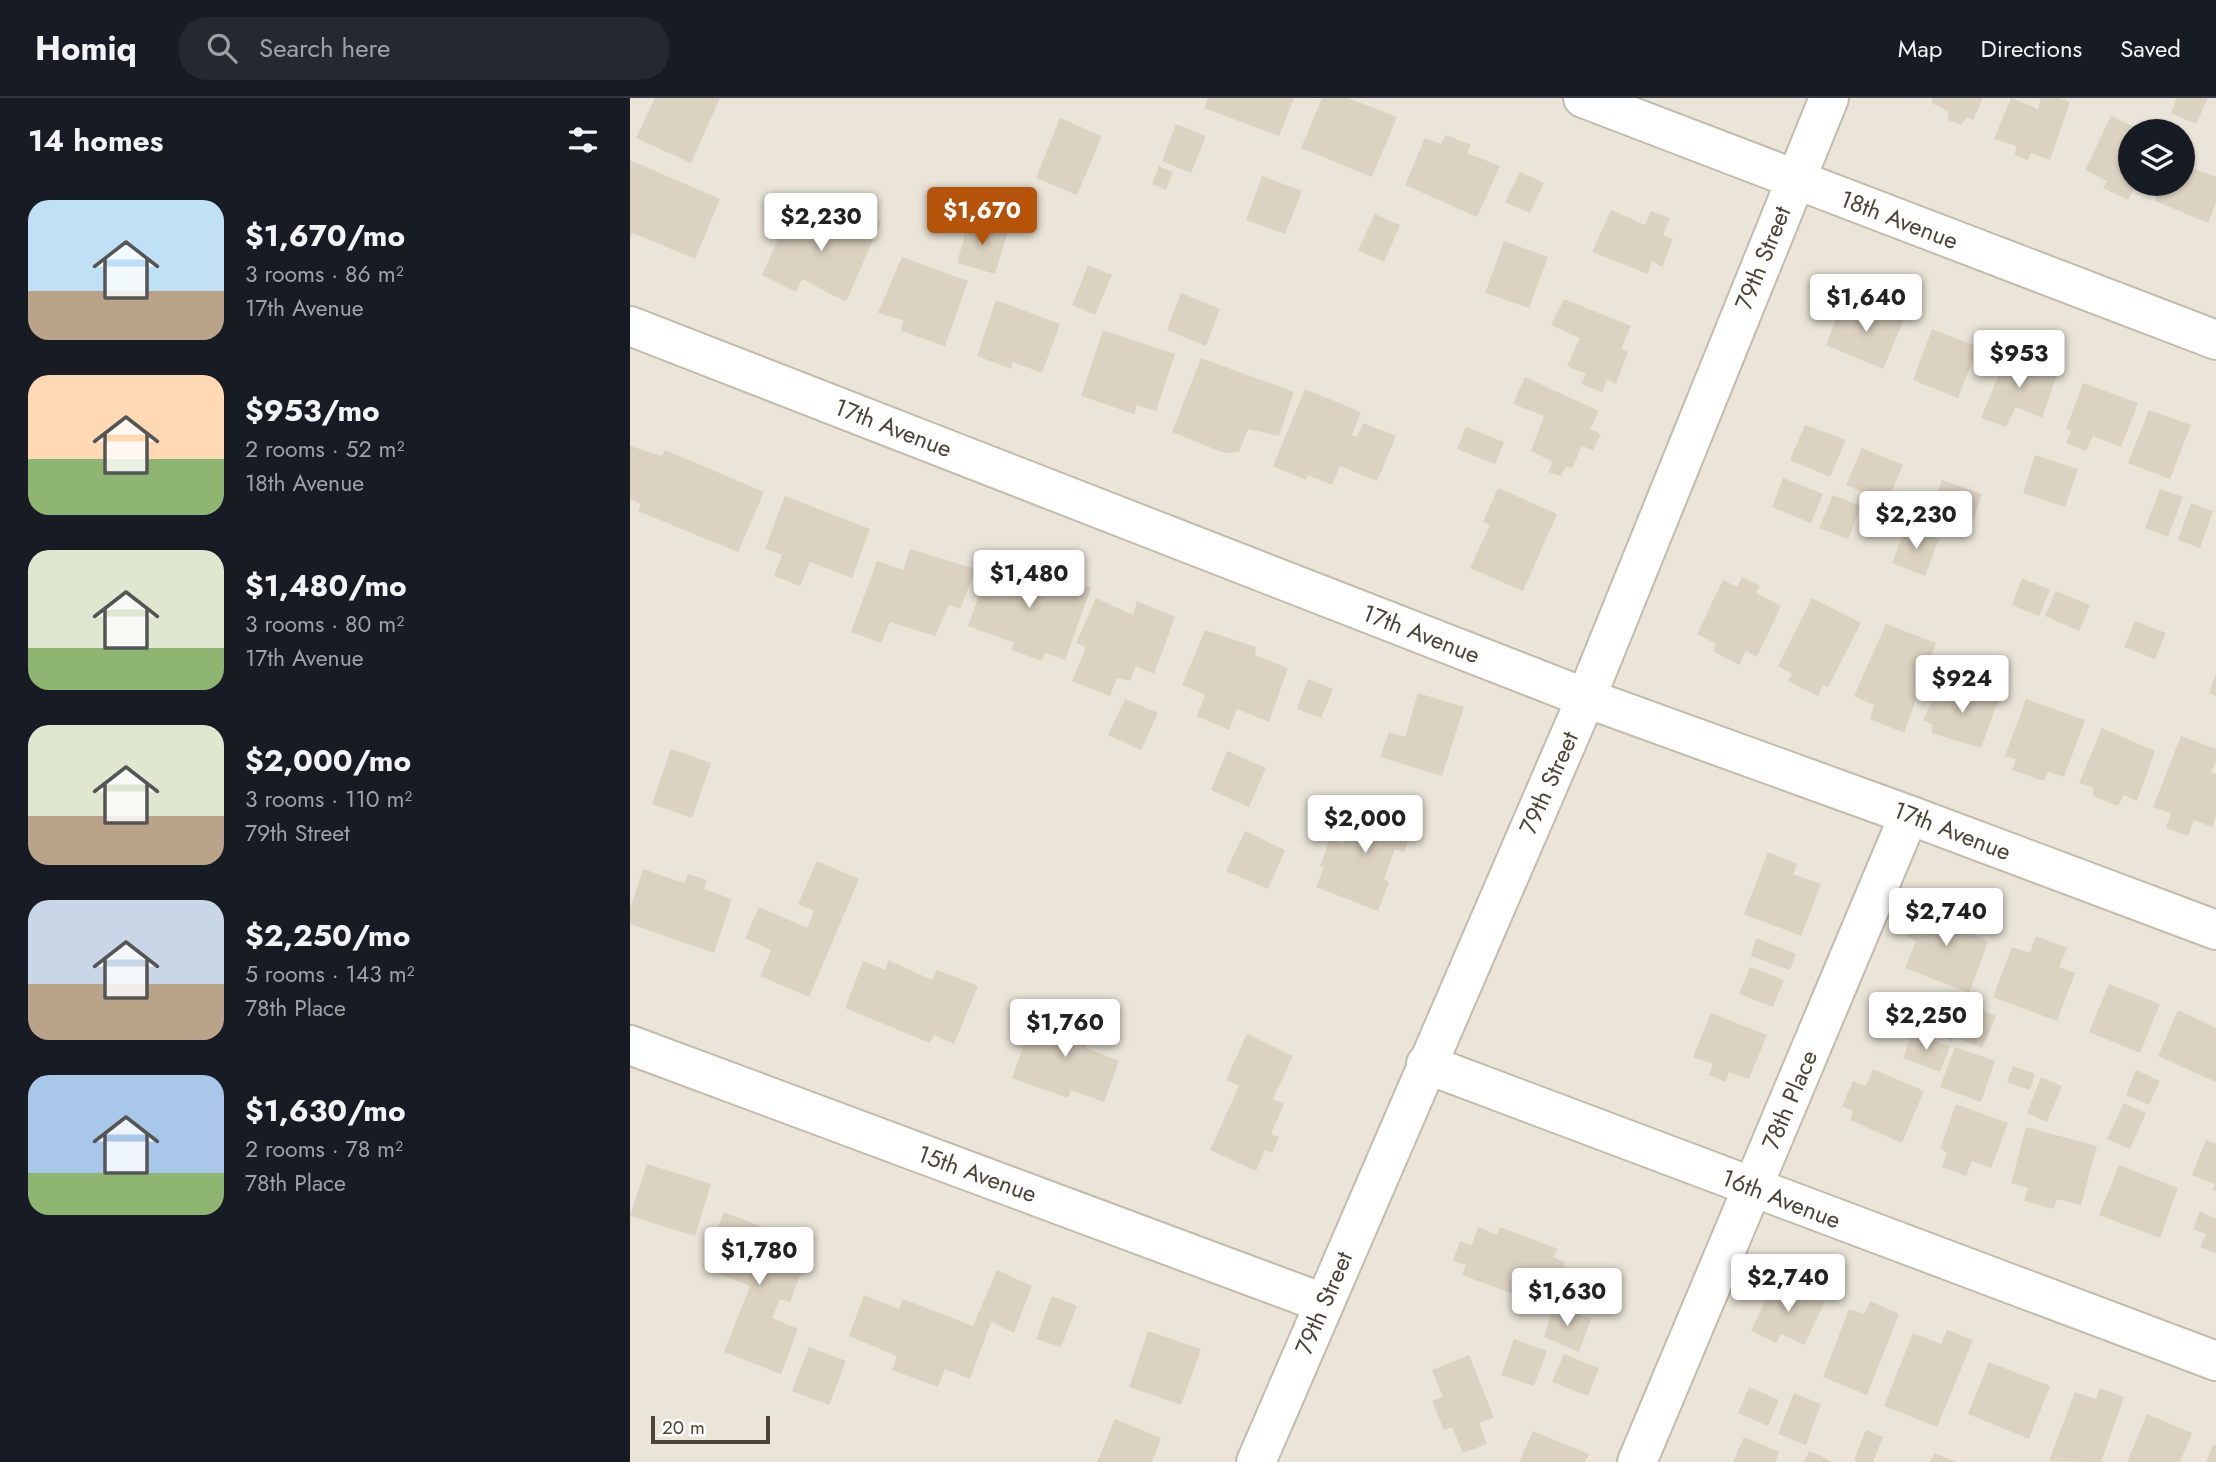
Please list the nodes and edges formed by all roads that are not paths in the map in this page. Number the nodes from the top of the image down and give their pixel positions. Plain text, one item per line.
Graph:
1 (1583, 98) edge
2 (1829, 98) edge
3 (1795, 181) junction
4 (630, 326) edge
5 (2216, 340) edge
6 (1586, 698) junction
7 (1909, 815) junction
8 (2216, 930) edge
9 (630, 1045) edge
10 (1426, 1064) junction
11 (1754, 1189) junction
12 (1323, 1303) junction
13 (2216, 1360) edge
14 (1256, 1462) edge
15 (1637, 1462) edge

1 - 3 street, 18th Avenue
2 - 3 street, 79th Street
3 - 5 street, 18th Avenue
3 - 6 street, 79th Street
4 - 6 street, 17th Avenue
6 - 7 street, 17th Avenue
6 - 10 street, 79th Street
7 - 8 street, 17th Avenue
7 - 11 street, 78th Place
9 - 12 street, 15th Avenue
10 - 11 street, 16th Avenue
10 - 12 street, 79th Street
11 - 13 street, 16th Avenue
11 - 15 street, 78th Place
12 - 14 street, 79th Street

